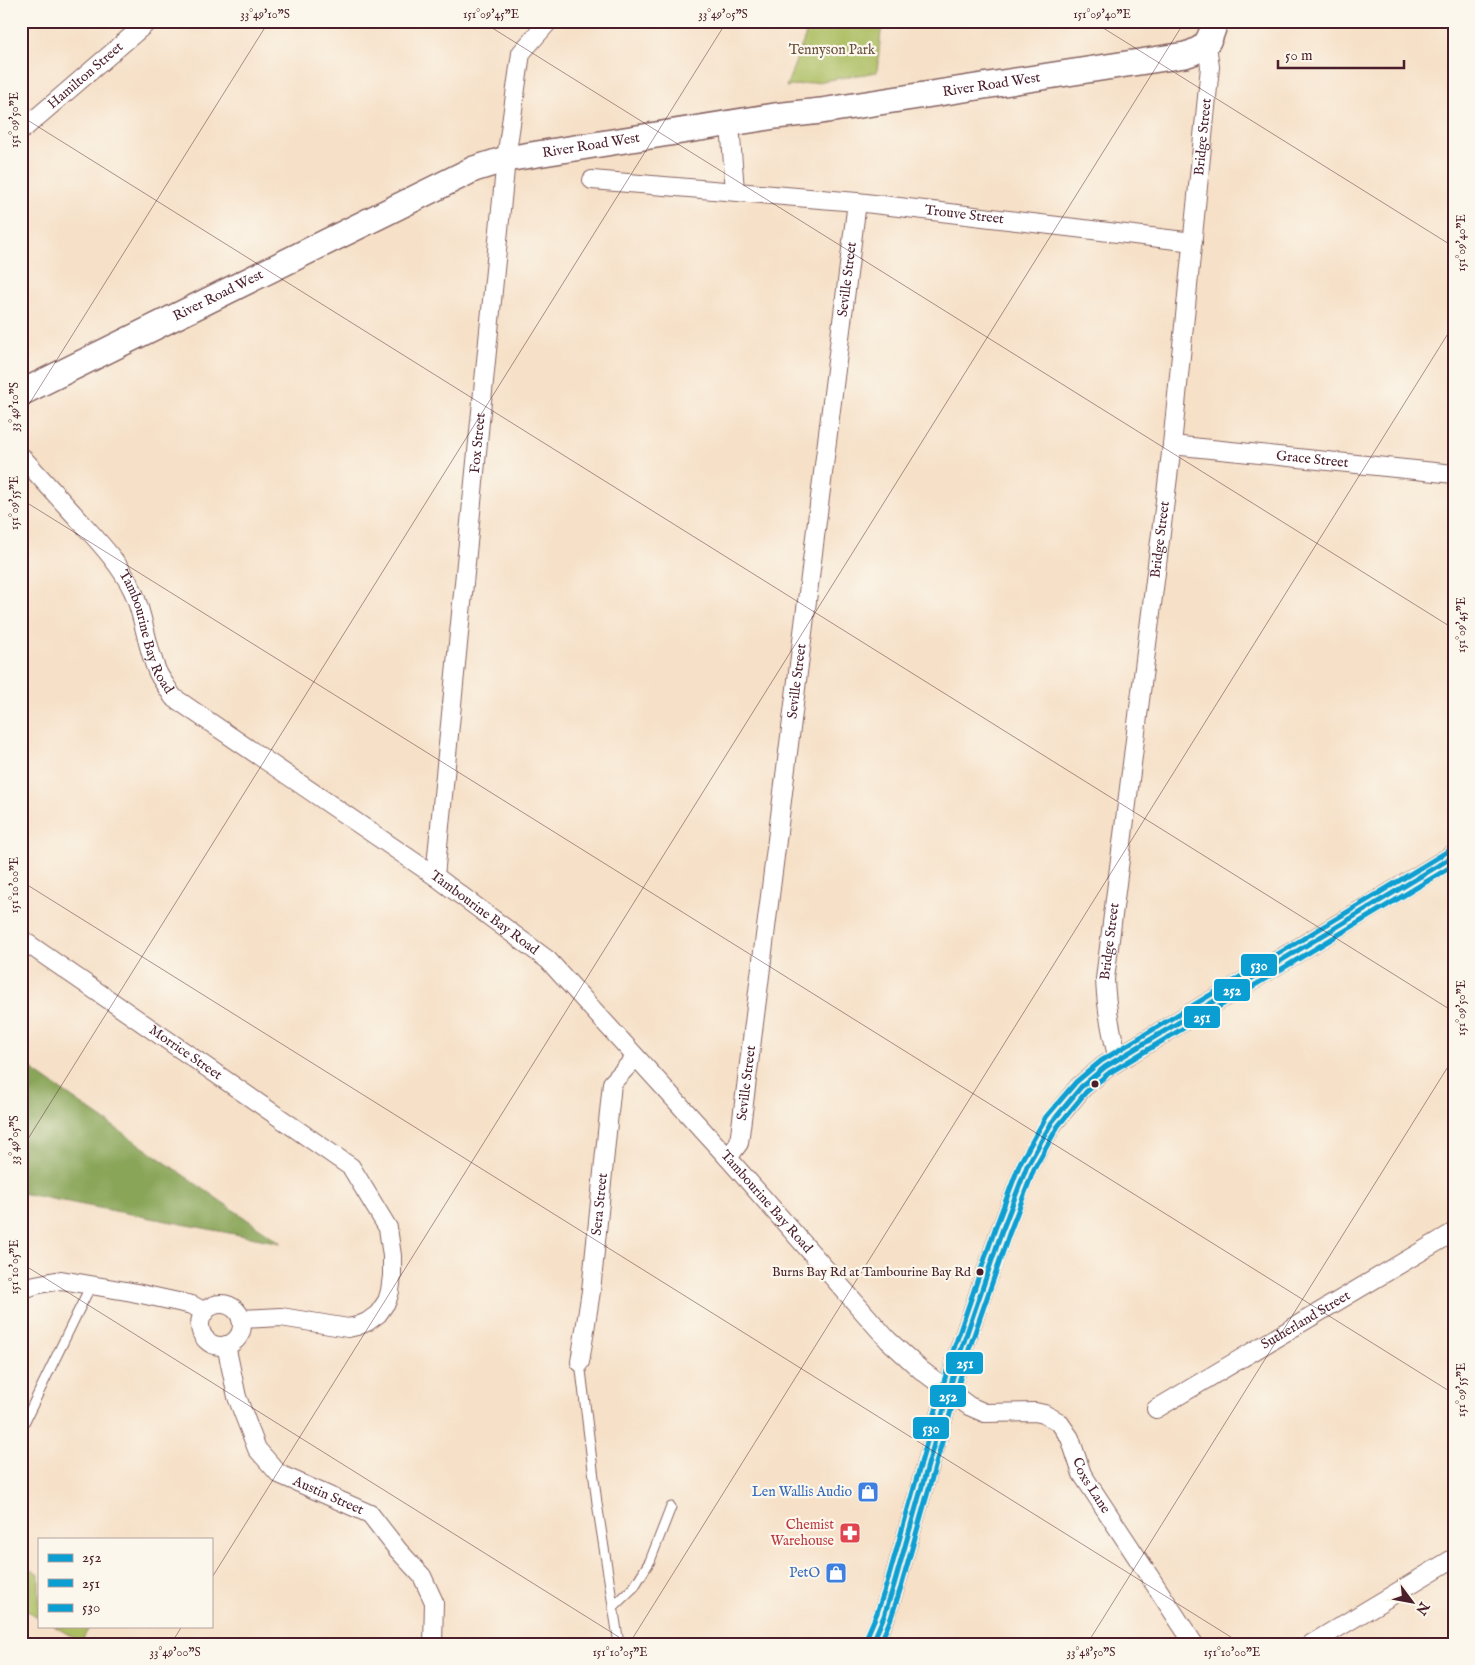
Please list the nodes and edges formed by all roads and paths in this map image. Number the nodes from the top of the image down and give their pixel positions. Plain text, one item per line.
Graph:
1 (149, 21) edge
2 (549, 21) edge
3 (1215, 21) edge
4 (1207, 45) junction
5 (730, 124) junction
6 (21, 131) edge
7 (506, 159) junction
8 (592, 180) dead end
9 (735, 191) junction
10 (857, 202) junction
11 (1194, 242) junction
12 (21, 393) edge
13 (1172, 445) junction
14 (21, 456) edge
15 (1454, 474) edge
16 (1454, 856) edge
17 (435, 876) junction
18 (21, 939) edge
19 (636, 1057) junction
20 (1118, 1059) junction
21 (728, 1158) junction
22 (1454, 1232) edge
23 (91, 1285) junction
24 (21, 1290) edge
25 (205, 1312) junction
26 (241, 1319) junction
27 (226, 1345) junction
28 (580, 1362) joint
29 (948, 1391) junction
30 (1156, 1409) dead end
31 (21, 1429) edge
32 (671, 1507) dead end
33 (1454, 1558) edge
34 (613, 1607) junction
35 (433, 1644) edge
36 (619, 1644) edge
37 (872, 1644) edge
38 (1194, 1644) edge
39 (1311, 1644) edge

1 - 6 street, Hamilton Street
2 - 7 street, Fox Street
3 - 4 main road, Bridge Street
4 - 5 main road, River Road West
4 - 11 street, Bridge Street
5 - 7 main road, River Road West
5 - 9 street
7 - 12 main road, River Road West
7 - 17 street, Fox Street
8 - 9 street, Trouve Street
9 - 10 street, Trouve Street
10 - 11 street, Trouve Street
10 - 21 street, Seville Street
11 - 13 street, Bridge Street
13 - 15 street, Grace Street
13 - 20 street, Bridge Street
14 - 17 street, Tambourine Bay Road
16 - 20 street
17 - 19 street, Tambourine Bay Road
18 - 26 street, Morrice Street
19 - 21 street, Tambourine Bay Road
19 - 28 street, Sera Street
20 - 29 street
21 - 29 street, Tambourine Bay Road
22 - 30 street, Sutherland Street
23 - 24 street
23 - 25 street
23 - 31 lane
25 - 26 street
25 - 27 street
26 - 27 street
27 - 35 street, Austin Street
28 - 34 lane
29 - 37 street
29 - 38 street, Coxs Lane
32 - 34 lane
33 - 39 street
34 - 36 lane

